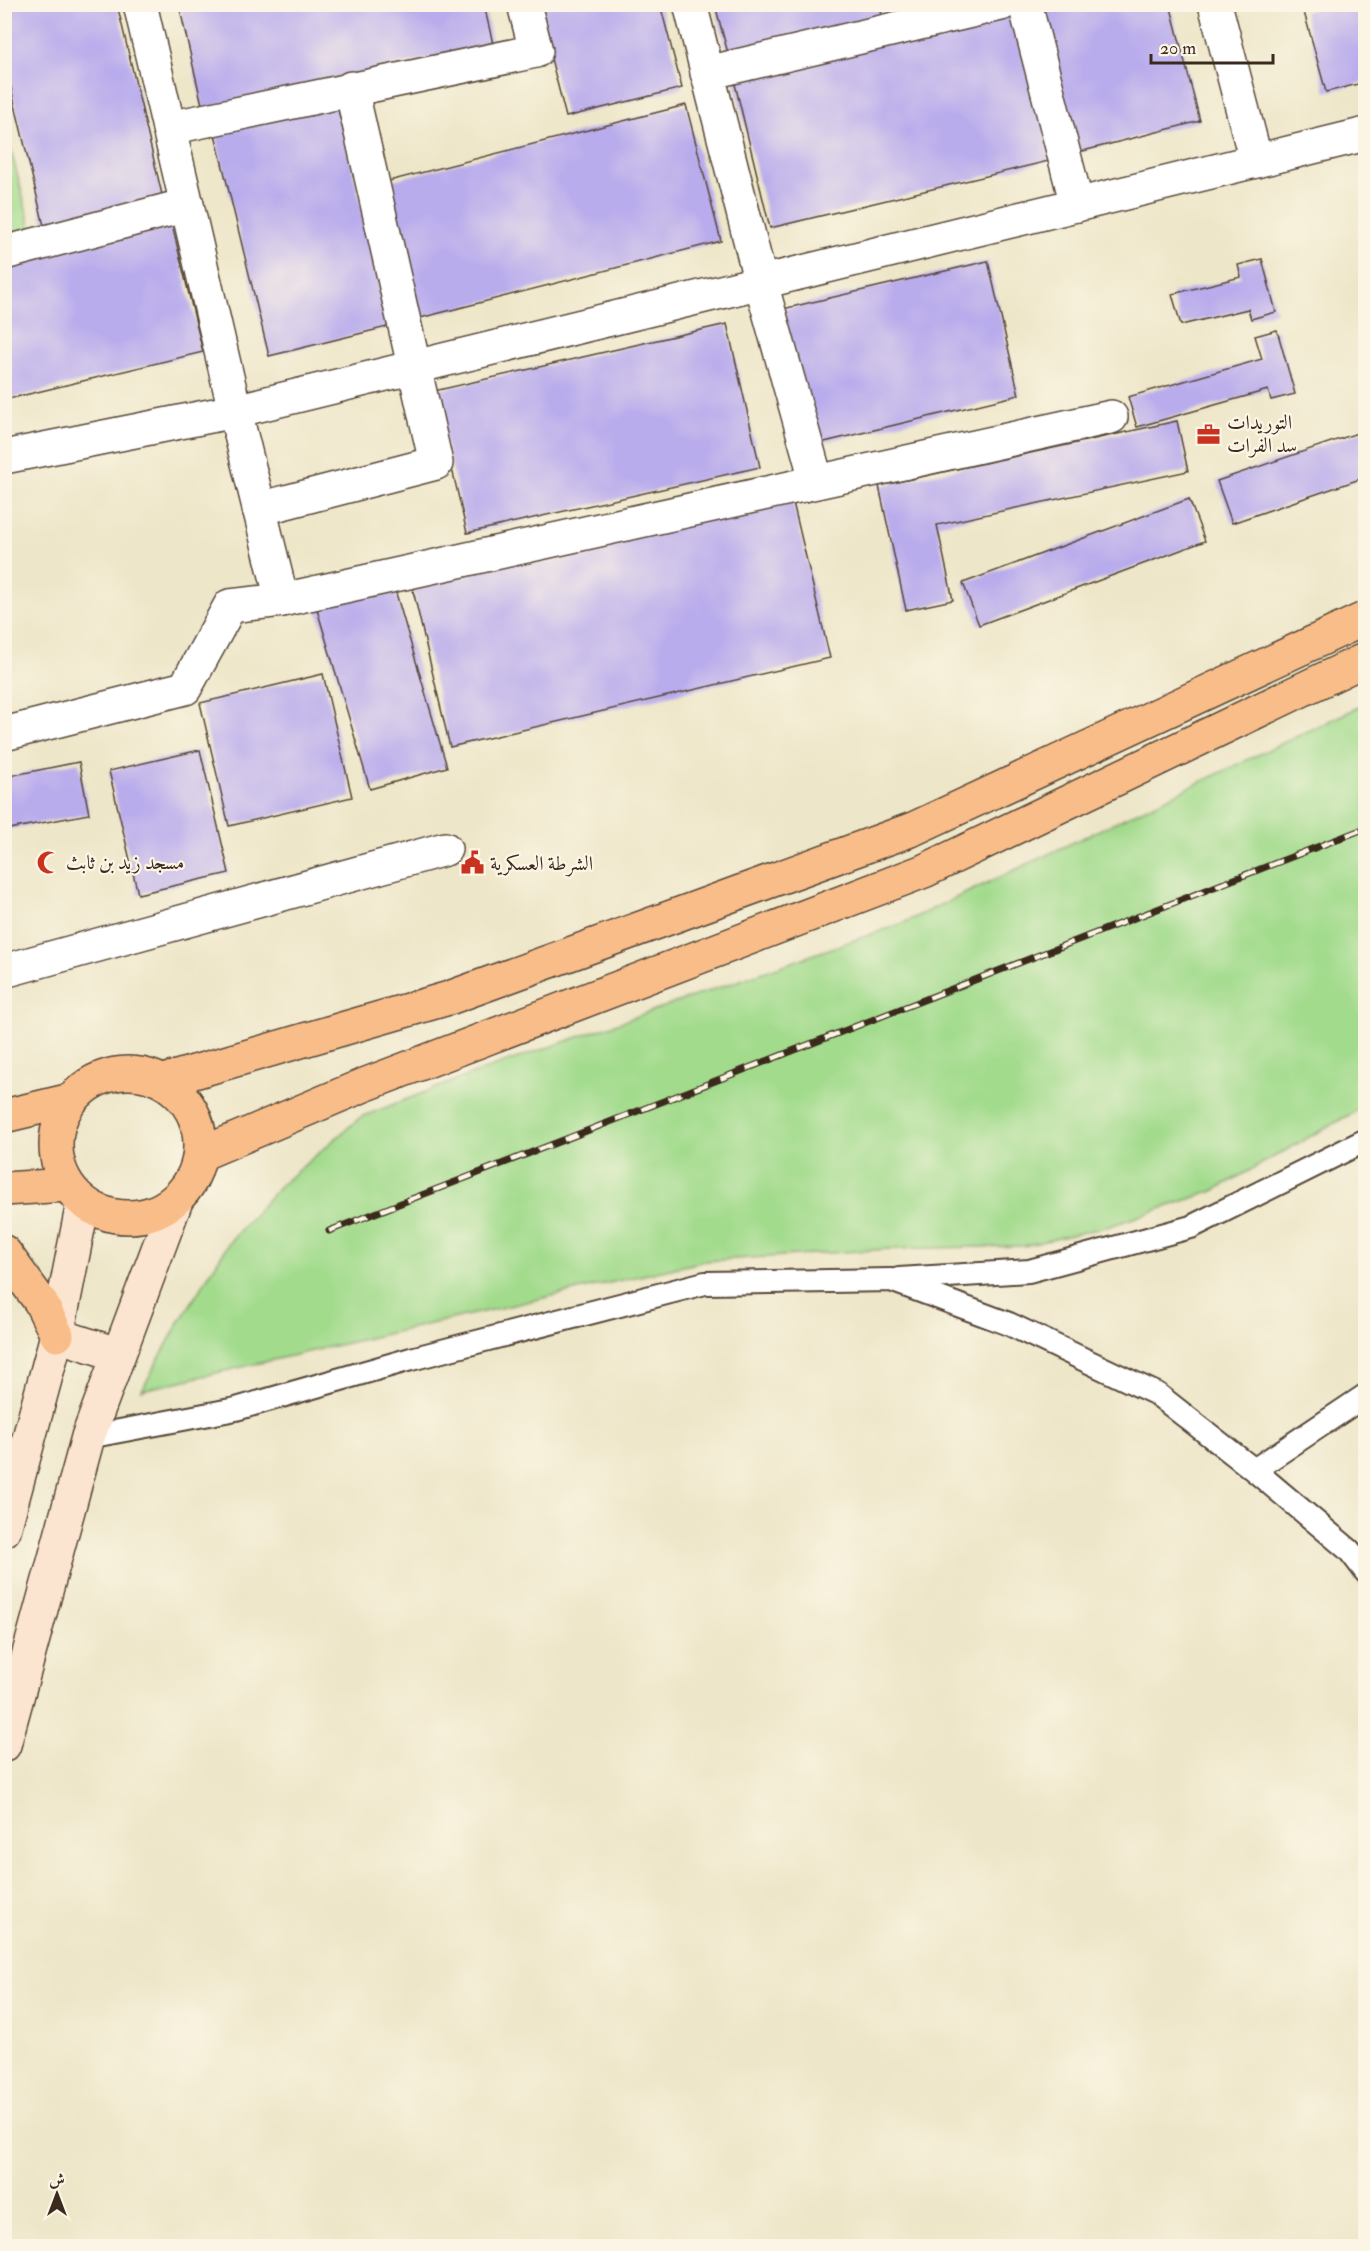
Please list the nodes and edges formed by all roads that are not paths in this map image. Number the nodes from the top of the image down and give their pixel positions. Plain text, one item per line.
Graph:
1 (140, 4) edge
2 (524, 4) edge
3 (690, 4) edge
4 (1001, 4) edge
5 (1025, 4) edge
6 (1215, 4) edge
7 (897, 16) edge
8 (707, 73) junction
9 (351, 88) junction
10 (169, 128) junction
11 (1365, 134) edge
12 (1256, 161) junction
13 (187, 205) junction
14 (1077, 205) junction
15 (4, 254) edge
16 (761, 283) junction
17 (415, 367) junction
18 (235, 411) junction
19 (1111, 417) dead end
20 (4, 457) edge
21 (804, 485) junction
22 (259, 509) junction
23 (282, 600) junction
24 (1365, 618) edge
25 (1365, 659) edge
26 (4, 734) edge
27 (445, 849) dead end
28 (4, 971) edge
29 (162, 1081) junction
30 (71, 1100) junction
31 (4, 1116) edge
32 (1365, 1140) edge
33 (201, 1154) junction
34 (4, 1189) edge
35 (75, 1194) junction
36 (176, 1201) junction
37 (4, 1252) edge
38 (891, 1280) junction
39 (57, 1335) junction
40 (117, 1354) junction
41 (1365, 1395) edge
42 (88, 1437) junction
43 (1254, 1470) junction
44 (4, 1530) edge
45 (1365, 1572) edge
46 (4, 1745) edge

1 - 10 street
2 - 9 street
3 - 8 street
4 - 7 street
5 - 14 street
6 - 12 street
7 - 8 street
8 - 16 street
9 - 10 street
9 - 17 street
10 - 13 street
11 - 12 street
12 - 14 street
13 - 15 street
13 - 18 street
14 - 16 street
16 - 17 street
16 - 21 street
17 - 18 street
17 - 22 street
18 - 20 street
18 - 22 street
19 - 21 street
21 - 23 street
22 - 23 street
23 - 26 street
24 - 29 main road
25 - 33 main road
27 - 28 street
29 - 30 main road
29 - 33 main road
30 - 31 main road
30 - 35 main road
32 - 38 lane
33 - 36 main road
34 - 35 main road
35 - 36 main road
35 - 39 main road
36 - 40 main road
37 - 39 main road
38 - 42 lane
38 - 43 lane
39 - 40 main road
39 - 44 main road
40 - 42 main road
41 - 43 lane
42 - 46 main road
43 - 45 lane

